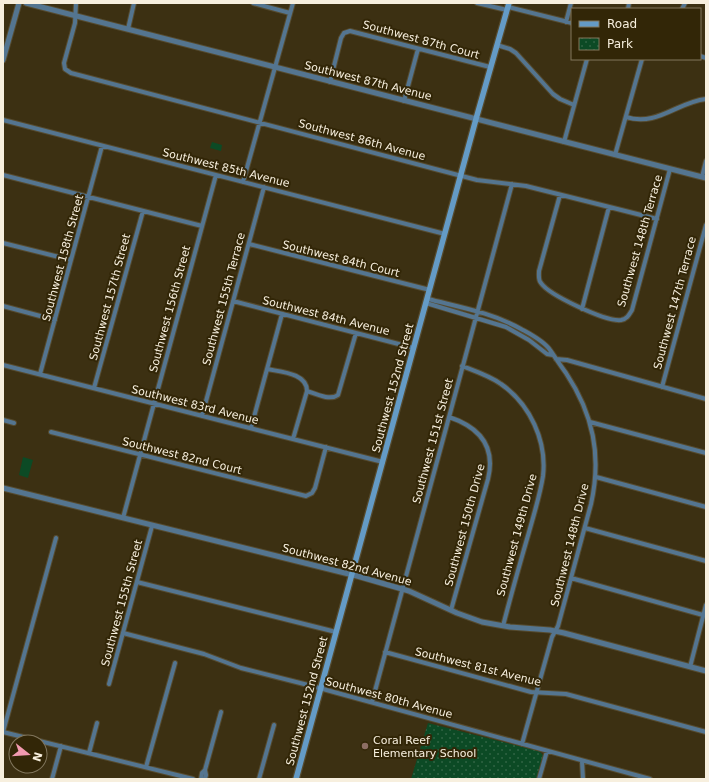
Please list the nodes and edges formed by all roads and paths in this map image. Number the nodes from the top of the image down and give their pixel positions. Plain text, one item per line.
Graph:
1 (19, 3) edge
2 (26, 3) edge
3 (76, 3) edge
4 (134, 3) edge
5 (253, 3) edge
6 (293, 3) edge
7 (477, 3) edge
8 (571, 3) edge
9 (508, 7) edge
10 (290, 13) junction
11 (75, 15) junction
12 (566, 22) junction
13 (571, 23) edge
14 (128, 29) junction
15 (497, 45) junction
16 (418, 48) junction
17 (4, 52) edge
18 (3, 60) edge
19 (587, 60) edge
20 (642, 60) edge
21 (490, 67) junction
22 (275, 68) junction
23 (330, 82) junction
24 (706, 99) edge
25 (404, 101) junction
26 (574, 105) junction
27 (626, 117) junction
28 (476, 119) junction
29 (3, 120) edge
30 (260, 123) junction
31 (564, 142) junction
32 (102, 146) junction
33 (615, 155) junction
34 (706, 161) edge
35 (670, 169) junction
36 (3, 175) edge
37 (216, 175) junction
38 (461, 175) junction
39 (704, 178) edge
40 (243, 182) junction
41 (512, 184) junction
42 (264, 187) junction
43 (560, 194) junction
44 (89, 197) junction
45 (609, 207) junction
46 (143, 211) junction
47 (657, 219) junction
48 (706, 225) edge
49 (202, 226) junction
50 (445, 234) junction
51 (3, 243) edge
52 (249, 244) junction
53 (71, 260) junction
54 (430, 290) junction
55 (427, 301) junction
56 (233, 302) junction
57 (3, 306) edge
58 (582, 309) junction
59 (477, 312) junction
60 (282, 314) junction
61 (476, 317) junction
62 (55, 320) junction
63 (356, 332) junction
64 (414, 348) junction
65 (552, 355) junction
66 (556, 359) junction
67 (3, 365) edge
68 (462, 366) junction
69 (267, 369) junction
70 (40, 374) junction
71 (662, 387) junction
72 (94, 388) junction
73 (307, 391) junction
74 (706, 398) edge
75 (154, 404) junction
76 (202, 416) junction
77 (449, 417) junction
78 (3, 420) edge
79 (590, 422) junction
80 (14, 423) dead end
81 (251, 428) junction
82 (51, 432) dead end
83 (293, 439) junction
84 (326, 447) junction
85 (706, 453) edge
86 (140, 454) junction
87 (383, 462) junction
88 (596, 477) junction
89 (3, 488) edge
90 (706, 507) edge
91 (123, 518) junction
92 (152, 526) junction
93 (585, 528) junction
94 (56, 538) dead end
95 (706, 561) edge
96 (352, 575) junction
97 (571, 578) junction
98 (137, 582) junction
99 (402, 589) junction
100 (706, 605) edge
101 (451, 610) junction
102 (703, 615) junction
103 (502, 626) junction
104 (555, 631) junction
105 (336, 632) junction
106 (123, 633) junction
107 (385, 652) junction
108 (175, 663) dead end
109 (690, 666) junction
110 (706, 671) edge
111 (109, 684) dead end
112 (321, 688) junction
113 (536, 692) junction
114 (372, 702) junction
115 (221, 712) dead end
116 (97, 723) dead end
117 (274, 725) dead end
118 (3, 732) edge
119 (706, 732) edge
120 (522, 744) junction
121 (61, 746) junction
122 (547, 751) junction
123 (89, 753) junction
124 (582, 761) junction
125 (146, 767) junction
126 (205, 770) junction
127 (52, 779) edge
128 (193, 779) edge
129 (200, 779) edge
130 (205, 779) edge
131 (259, 779) edge
132 (296, 779) edge
133 (539, 779) edge
134 (583, 779) edge
135 (650, 779) edge

1 - 17 street
2 - 11 street, Southwest 87th Avenue
3 - 11 street
4 - 14 street
5 - 10 street
6 - 10 street
7 - 9 street
8 - 12 street
9 - 12 street
9 - 15 main road, Southwest 152nd Street
10 - 22 street
11 - 14 street, Southwest 87th Avenue
11 - 30 street, Southwest 86th Avenue
12 - 13 street
14 - 22 street, Southwest 87th Avenue
15 - 21 main road, Southwest 152nd Street
15 - 26 street
16 - 21 street, Southwest 87th Court
16 - 23 street, Southwest 87th Court
16 - 25 street
17 - 18 street
19 - 26 street
20 - 27 street
21 - 28 main road, Southwest 152nd Street
22 - 23 street, Southwest 87th Avenue
22 - 30 street
23 - 25 street, Southwest 87th Avenue
24 - 27 street
25 - 28 street, Southwest 87th Avenue
26 - 31 street
27 - 33 street
28 - 31 street, Southwest 87th Avenue
28 - 38 main road, Southwest 152nd Street
29 - 32 street, Southwest 85th Avenue
30 - 38 street, Southwest 86th Avenue
30 - 40 street
31 - 33 street, Southwest 87th Avenue
32 - 37 street, Southwest 85th Avenue
32 - 44 street, Southwest 158th Street
33 - 35 street, Southwest 87th Avenue
34 - 39 street
35 - 39 street, Southwest 87th Avenue
35 - 47 street, Southwest 148th Terrace
36 - 44 street
37 - 40 street, Southwest 85th Avenue
37 - 49 street, Southwest 156th Street
38 - 41 street, Southwest 86th Avenue
38 - 50 main road, Southwest 152nd Street
40 - 42 street, Southwest 85th Avenue
41 - 43 street, Southwest 86th Avenue
41 - 59 street, Southwest 151st Street
42 - 50 street, Southwest 85th Avenue
42 - 52 street, Southwest 155th Terrace
43 - 45 street, Southwest 86th Avenue
43 - 58 street
44 - 46 street
44 - 53 street, Southwest 158th Street
45 - 47 street, Southwest 86th Avenue
45 - 58 street
46 - 49 street
46 - 72 street, Southwest 157th Street
47 - 58 street, Southwest 148th Terrace
48 - 71 street, Southwest 147th Terrace
49 - 75 street, Southwest 156th Street
50 - 54 main road, Southwest 152nd Street
51 - 53 street
52 - 54 street, Southwest 84th Court
52 - 56 street, Southwest 155th Terrace
53 - 62 street, Southwest 158th Street
54 - 55 main road, Southwest 152nd Street
55 - 59 street
55 - 61 street
55 - 64 main road, Southwest 152nd Street
56 - 60 street, Southwest 84th Avenue
56 - 76 street, Southwest 155th Terrace
57 - 62 street
59 - 61 street, Southwest 151st Street
59 - 65 street
60 - 63 street, Southwest 84th Avenue
60 - 69 street
61 - 65 street
61 - 68 street, Southwest 151st Street
62 - 70 street, Southwest 158th Street
63 - 64 street, Southwest 84th Avenue
63 - 73 street
64 - 87 main road, Southwest 152nd Street
65 - 66 street, Southwest 148th Drive
66 - 71 street
66 - 79 street, Southwest 148th Drive
67 - 70 street, Southwest 83rd Avenue
68 - 77 street, Southwest 151st Street
68 - 103 street, Southwest 149th Drive
69 - 73 street
69 - 81 street
70 - 72 street, Southwest 83rd Avenue
71 - 74 street
72 - 75 street, Southwest 83rd Avenue
73 - 83 street
75 - 76 street, Southwest 83rd Avenue
75 - 86 street, Southwest 156th Street
76 - 81 street, Southwest 83rd Avenue
77 - 99 street, Southwest 151st Street
77 - 101 street, Southwest 150th Drive
78 - 80 street
79 - 85 street
79 - 88 street, Southwest 148th Drive
81 - 83 street, Southwest 83rd Avenue
82 - 86 street, Southwest 82nd Court
83 - 84 street, Southwest 83rd Avenue
84 - 86 street, Southwest 82nd Court
84 - 87 street, Southwest 83rd Avenue
86 - 91 street, Southwest 156th Street
87 - 96 main road, Southwest 152nd Street
88 - 90 street
88 - 93 street, Southwest 148th Drive
89 - 91 street, Southwest 82nd Avenue
91 - 92 street, Southwest 82nd Avenue
92 - 96 street, Southwest 82nd Avenue
92 - 98 street, Southwest 155th Street
93 - 95 street
93 - 97 street, Southwest 148th Drive
94 - 118 street
96 - 99 street, Southwest 82nd Avenue
96 - 105 main road, Southwest 152nd Street
97 - 102 street
97 - 104 street, Southwest 148th Drive
98 - 105 street
98 - 106 street, Southwest 155th Street
99 - 101 street, Southwest 82nd Avenue
99 - 107 street, Southwest 151st Street
100 - 102 street
101 - 103 street, Southwest 82nd Avenue
102 - 109 street
103 - 104 street, Southwest 82nd Avenue
104 - 109 street, Southwest 82nd Avenue
104 - 113 street, Southwest 148th Drive
105 - 112 main road, Southwest 152nd Street
106 - 111 street, Southwest 155th Street
106 - 112 street, Southwest 80th Avenue
107 - 113 street, Southwest 81st Avenue
107 - 114 street, Southwest 151st Street
108 - 125 street
109 - 110 street, Southwest 82nd Avenue
112 - 114 street, Southwest 80th Avenue
112 - 132 main road, Southwest 152nd Street
113 - 119 street, Southwest 81st Avenue
113 - 120 street, Southwest 148th Drive
114 - 120 street, Southwest 80th Avenue
115 - 126 street
116 - 123 street
117 - 131 street
118 - 121 street
120 - 122 street, Southwest 80th Avenue
121 - 123 street
121 - 127 street
122 - 124 street, Southwest 80th Avenue
122 - 133 street
123 - 125 street
124 - 134 street
124 - 135 street, Southwest 80th Avenue
125 - 128 street
126 - 129 street
126 - 130 street

